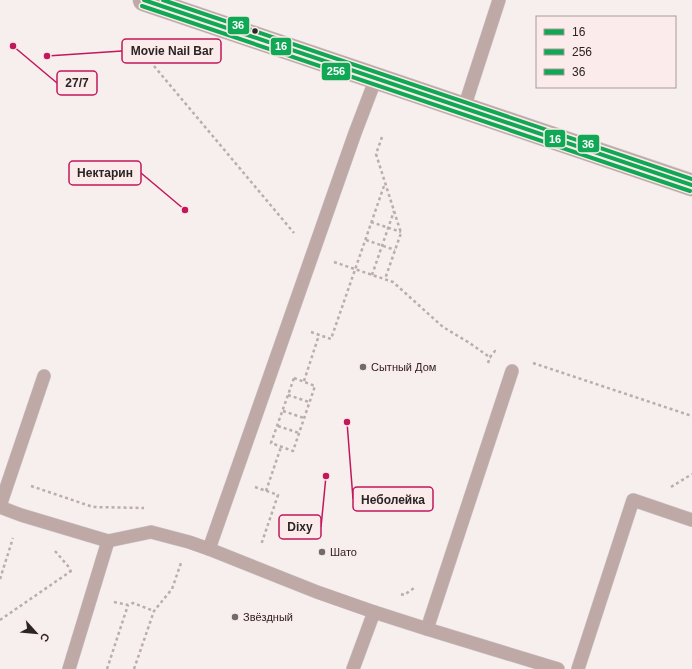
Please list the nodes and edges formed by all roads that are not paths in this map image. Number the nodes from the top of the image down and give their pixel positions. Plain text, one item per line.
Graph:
1 (144, 0) edge
2 (499, 0) edge
3 (376, 78) junction
4 (464, 108) junction
5 (692, 185) edge
6 (512, 371) road end
7 (44, 376) dead end
8 (0, 507) edge
9 (692, 520) edge
10 (108, 541) junction
11 (209, 549) junction
12 (374, 612) junction
13 (427, 629) junction
14 (69, 669) edge
15 (353, 669) edge
16 (558, 669) edge
17 (578, 669) edge

1 - 3 street
2 - 4 lane
3 - 4 street
3 - 11 lane
4 - 5 street
6 - 13 lane
7 - 8 lane
8 - 10 lane
9 - 17 lane
10 - 11 lane
10 - 14 lane
11 - 12 lane
12 - 13 lane
12 - 15 lane
13 - 16 lane

